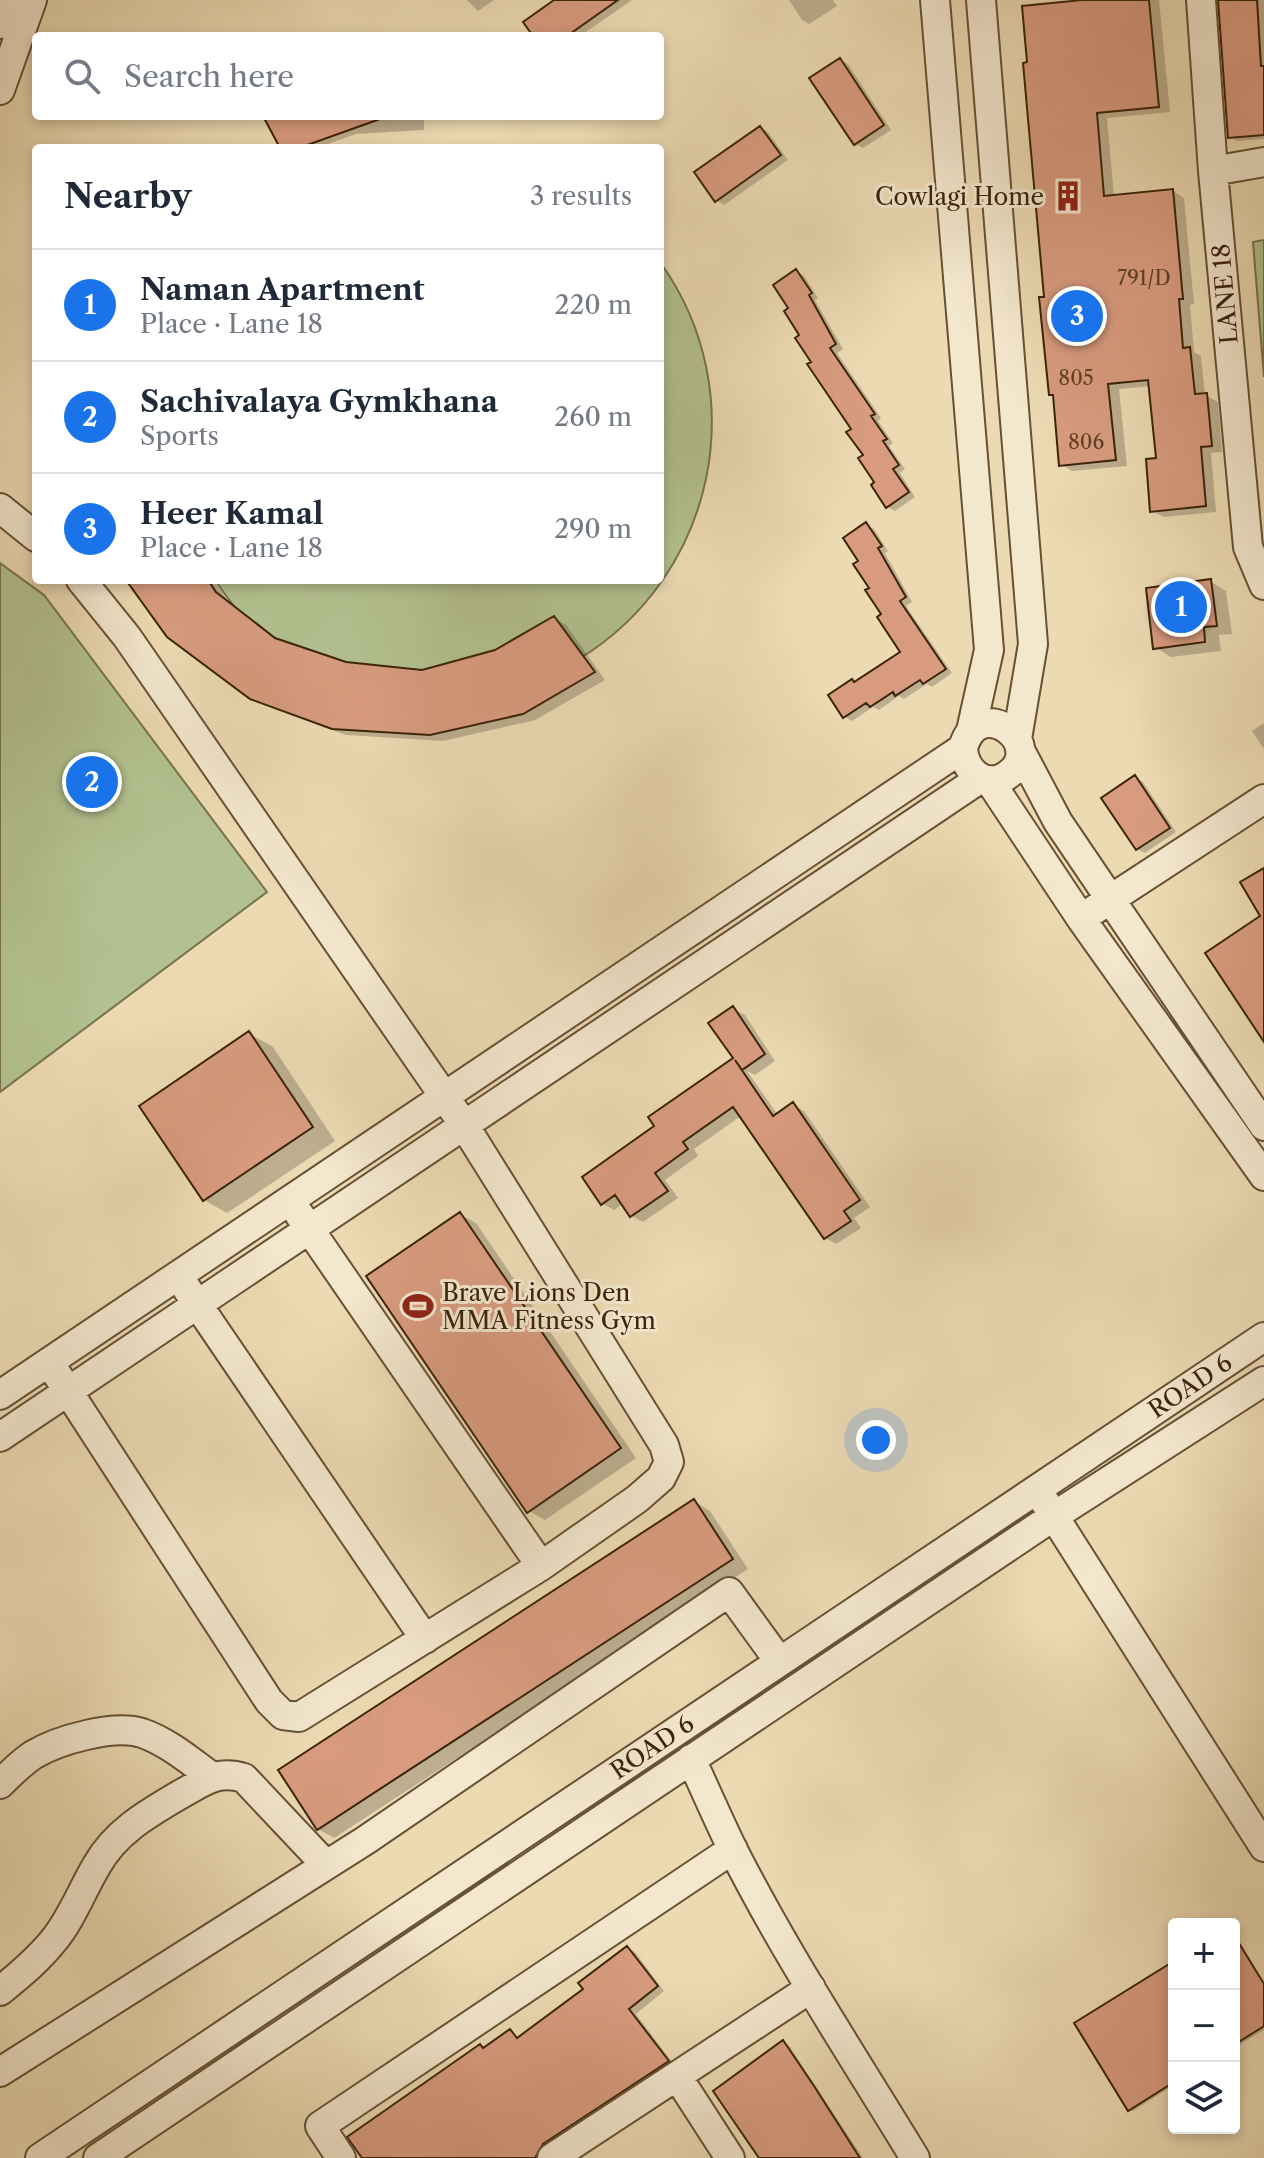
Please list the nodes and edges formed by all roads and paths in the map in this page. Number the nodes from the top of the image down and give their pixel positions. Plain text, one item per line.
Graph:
1 (9, 0) edge
2 (32, 0) edge
3 (935, 0) edge
4 (981, 0) edge
5 (1201, 0) edge
6 (0, 24) edge
7 (0, 90) edge
8 (1264, 162) edge
9 (1213, 171) junction
10 (997, 198) junction
11 (952, 201) junction
12 (1020, 477) junction
13 (975, 482) junction
14 (0, 508) edge
15 (32, 534) edge
16 (1262, 572) edge
17 (84, 584) edge
18 (967, 740) junction
19 (1019, 745) junction
20 (985, 779) junction
21 (1264, 799) edge
22 (1108, 898) junction
23 (1082, 920) junction
24 (444, 1097) junction
25 (464, 1125) junction
26 (1264, 1126) edge
27 (1264, 1176) edge
28 (290, 1200) junction
29 (309, 1229) junction
30 (178, 1275) junction
31 (197, 1305) junction
32 (1264, 1337) edge
33 (49, 1362) junction
34 (1264, 1381) edge
35 (66, 1393) junction
36 (0, 1395) edge
37 (0, 1437) edge
38 (1036, 1489) junction
39 (1054, 1516) junction
40 (541, 1566) junction
41 (425, 1639) junction
42 (779, 1661) junction
43 (691, 1759) junction
44 (212, 1777) junction
45 (0, 1784) edge
46 (1264, 1847) edge
47 (733, 1849) junction
48 (326, 1865) junction
49 (811, 1988) junction
50 (0, 1991) edge
51 (0, 2072) edge
52 (677, 2076) junction
53 (567, 2154) edge
54 (40, 2158) edge
55 (98, 2158) edge
56 (341, 2158) edge
57 (730, 2158) edge
58 (915, 2158) edge

1 - 6 street
2 - 7 street
3 - 11 street
4 - 10 street
5 - 9 street, LANE 18
8 - 9 street
9 - 16 street, LANE 18
10 - 11 street
10 - 12 street
11 - 13 street
12 - 13 street
12 - 19 street
13 - 18 street
14 - 15 street
17 - 24 street
18 - 19 street
18 - 20 street
18 - 24 street
19 - 20 street
19 - 22 street
20 - 23 street
20 - 25 street
21 - 22 street
22 - 23 street
22 - 26 street
23 - 27 street
24 - 25 street
24 - 28 street
25 - 29 street
25 - 40 street
28 - 29 street
28 - 30 street
29 - 31 street
29 - 40 street
30 - 31 street
30 - 33 street
31 - 35 street
31 - 41 street
32 - 38 street, ROAD 6
33 - 35 street
33 - 36 street
34 - 39 street, ROAD 6
35 - 37 street
35 - 41 street
38 - 39 street
38 - 42 street, ROAD 6
39 - 43 street, ROAD 6
39 - 46 street
40 - 41 street
42 - 48 street
42 - 54 street, ROAD 6
43 - 47 street
43 - 55 street, ROAD 6
44 - 45 street
44 - 48 street
44 - 50 street
47 - 49 street
47 - 56 street
48 - 51 street
49 - 52 street
49 - 58 street
52 - 53 street
52 - 57 street

